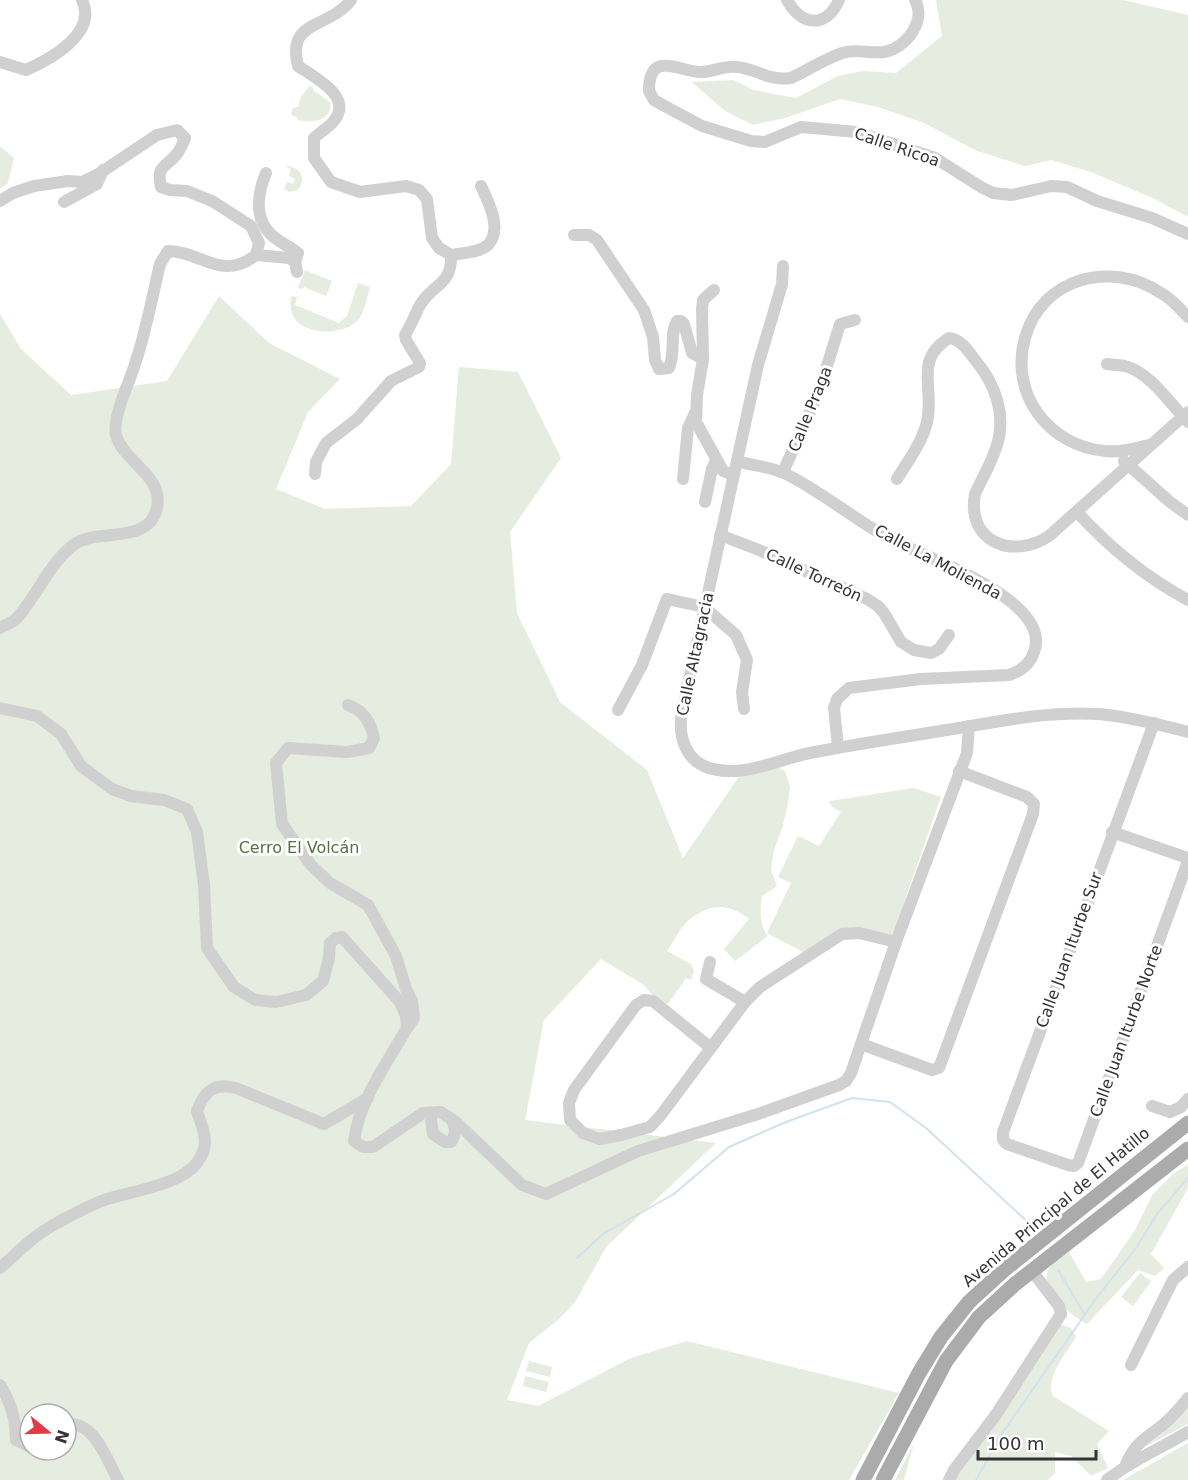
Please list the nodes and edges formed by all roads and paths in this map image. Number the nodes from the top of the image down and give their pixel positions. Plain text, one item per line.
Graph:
1 (82, 0) edge
2 (351, 0) edge
3 (787, 0) edge
4 (839, 0) edge
5 (915, 0) edge
6 (0, 62) edge
7 (104, 170) junction
8 (266, 173) dead end
9 (482, 186) dead end
10 (0, 201) edge
11 (64, 202) dead end
12 (1188, 234) edge
13 (574, 235) dead end
14 (256, 255) junction
15 (451, 255) junction
16 (783, 266) dead end
17 (714, 290) dead end
18 (1188, 317) edge
19 (855, 320) dead end
20 (703, 359) junction
21 (1107, 364) dead end
22 (695, 412) junction
23 (1186, 417) edge
24 (1151, 445) junction
25 (1123, 451) junction
26 (716, 460) junction
27 (737, 461) junction
28 (1130, 465) junction
29 (783, 472) junction
30 (315, 474) dead end
31 (733, 475) junction
32 (683, 479) dead end
33 (897, 479) dead end
34 (705, 502) dead end
35 (1077, 512) junction
36 (1188, 514) edge
37 (720, 535) junction
38 (1188, 600) edge
39 (704, 607) junction
40 (0, 628) edge
41 (949, 635) dead end
42 (348, 705) dead end
43 (0, 708) edge
44 (744, 709) dead end
45 (618, 710) dead end
46 (1154, 723) junction
47 (969, 726) junction
48 (1188, 732) edge
49 (838, 747) junction
50 (959, 771) junction
51 (1112, 832) junction
52 (1188, 860) edge
53 (896, 942) junction
54 (710, 962) dead end
55 (745, 1002) junction
56 (406, 1029) junction
57 (861, 1044) junction
58 (711, 1048) junction
59 (368, 1098) junction
60 (1188, 1099) edge
61 (1152, 1106) dead end
62 (430, 1113) junction
63 (452, 1120) junction
64 (1188, 1123) edge
65 (1188, 1149) edge
66 (1041, 1156) joint
67 (1188, 1267) edge
68 (0, 1268) edge
69 (1031, 1272) junction
70 (1131, 1365) dead end
71 (0, 1385) edge
72 (1188, 1398) edge
73 (78, 1426) edge
74 (1188, 1431) edge
75 (18, 1441) edge
76 (1126, 1464) junction
77 (118, 1480) edge
78 (862, 1480) edge
79 (883, 1480) edge
80 (949, 1480) edge
81 (1107, 1480) edge

1 - 6 street
2 - 15 street
3 - 4 street
5 - 12 street, Calle Ricoa
7 - 10 street
7 - 11 street
7 - 14 street
8 - 14 street
9 - 15 street
13 - 20 street
14 - 40 street
15 - 30 street
16 - 27 street, Calle Altagracia
17 - 20 street
18 - 25 street
19 - 29 street, Calle Praga
20 - 22 street
21 - 23 street
22 - 26 street
22 - 32 street
23 - 24 street
24 - 25 street
24 - 28 street
25 - 28 street
26 - 31 street
26 - 34 street
27 - 29 street, Calle La Molienda
27 - 31 street, Calle Altagracia
28 - 35 street
28 - 36 street
29 - 49 street, Calle La Molienda
31 - 37 street, Calle Altagracia
33 - 35 street
35 - 38 street
37 - 39 street, Calle Altagracia
37 - 41 street, Calle Torreón
39 - 44 street
39 - 45 street
39 - 49 street, Calle Altagracia
42 - 56 street
43 - 56 street
46 - 47 street, Calle Altagracia
46 - 48 street, Calle Altagracia
46 - 51 street, Calle Juan Iturbe Sur
47 - 49 street, Calle Altagracia
47 - 50 street
50 - 53 street
50 - 57 street
51 - 52 street
51 - 66 street, Calle Juan Iturbe Sur
52 - 66 street, Calle Juan Iturbe Norte
53 - 55 street
53 - 57 street
54 - 55 street
55 - 58 street
56 - 59 street
57 - 63 street
58 - 58 street
59 - 62 street
59 - 68 street
60 - 61 street
62 - 63 street
62 - 63 street
64 - 78 main road, Avenida Principal de El Hatillo
65 - 69 main road, Avenida Principal de El Hatillo
67 - 70 street
69 - 79 main road, Avenida Principal de El Hatillo
69 - 80 street
71 - 75 street
72 - 76 street
73 - 77 street
74 - 76 street
76 - 81 street

